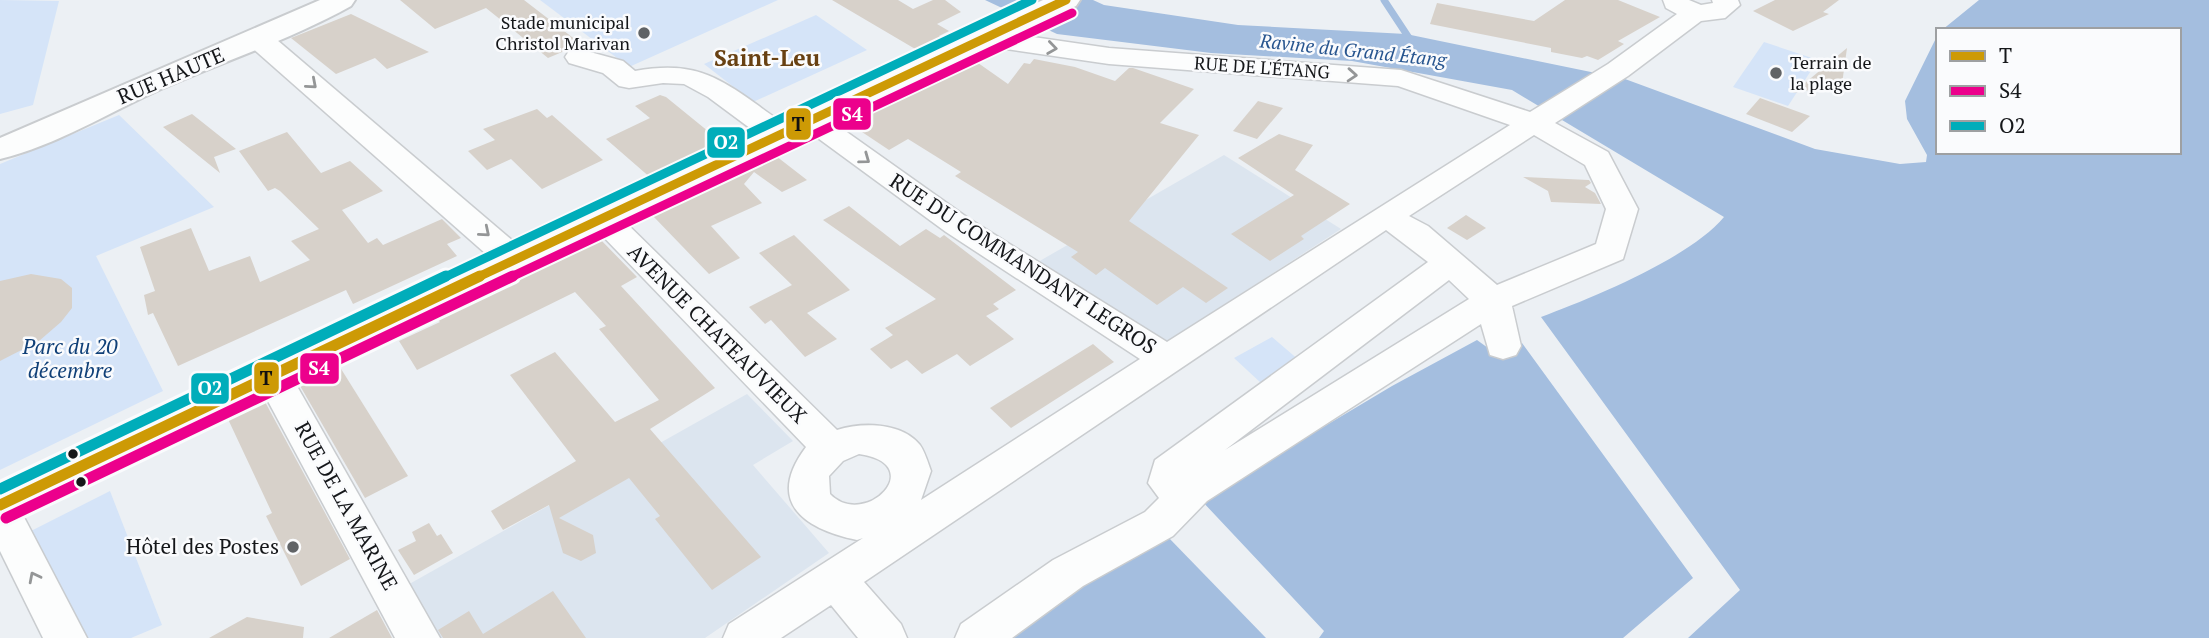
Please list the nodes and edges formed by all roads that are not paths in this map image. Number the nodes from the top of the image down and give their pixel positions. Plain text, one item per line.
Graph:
1 (341, 0) edge
2 (1066, 0) edge
3 (1725, 0) edge
4 (1684, 6) edge
5 (997, 32) junction
6 (260, 40) junction
7 (579, 57) dead end
8 (810, 119) junction
9 (1539, 120) junction
10 (777, 134) junction
11 (0, 149) edge
12 (1385, 216) junction
13 (603, 218) junction
14 (514, 260) junction
15 (1448, 264) junction
16 (1493, 300) junction
17 (1503, 346) dead end
18 (1168, 360) junction
19 (272, 374) junction
20 (832, 449) junction
21 (1193, 490) junction
22 (0, 508) edge
23 (899, 520) junction
24 (835, 579) junction
25 (65, 638) edge
26 (418, 638) edge
27 (745, 638) edge
28 (885, 638) edge
29 (977, 638) edge

1 - 6 main road, RUE HAUTE
2 - 5 main road
3 - 4 street
4 - 9 street
5 - 8 main road
5 -> 9 street, RUE DE L'ÉTANG
6 - 11 main road, RUE HAUTE
6 -> 14 street
7 - 10 street
8 - 10 main road
8 -> 18 street, RUE DU COMMANDANT LEGROS
9 - 12 street
9 - 16 street, RUE DE L'ÉTANG
10 - 13 main road
12 - 15 street
12 - 18 street
13 - 14 main road
13 - 20 street, AVENUE CHATEAUVIEUX
14 - 19 main road
15 - 16 street
15 - 21 street
16 - 17 street
16 - 21 street, RUE DE L'ÉTANG
18 - 23 street
19 - 22 main road
19 - 26 street, RUE DE LA MARINE
20 - 23 street
20 - 23 street
21 - 29 street, RUE DE L'ÉTANG
25 -> 22 street
23 - 24 street
24 - 27 street
24 - 28 street

